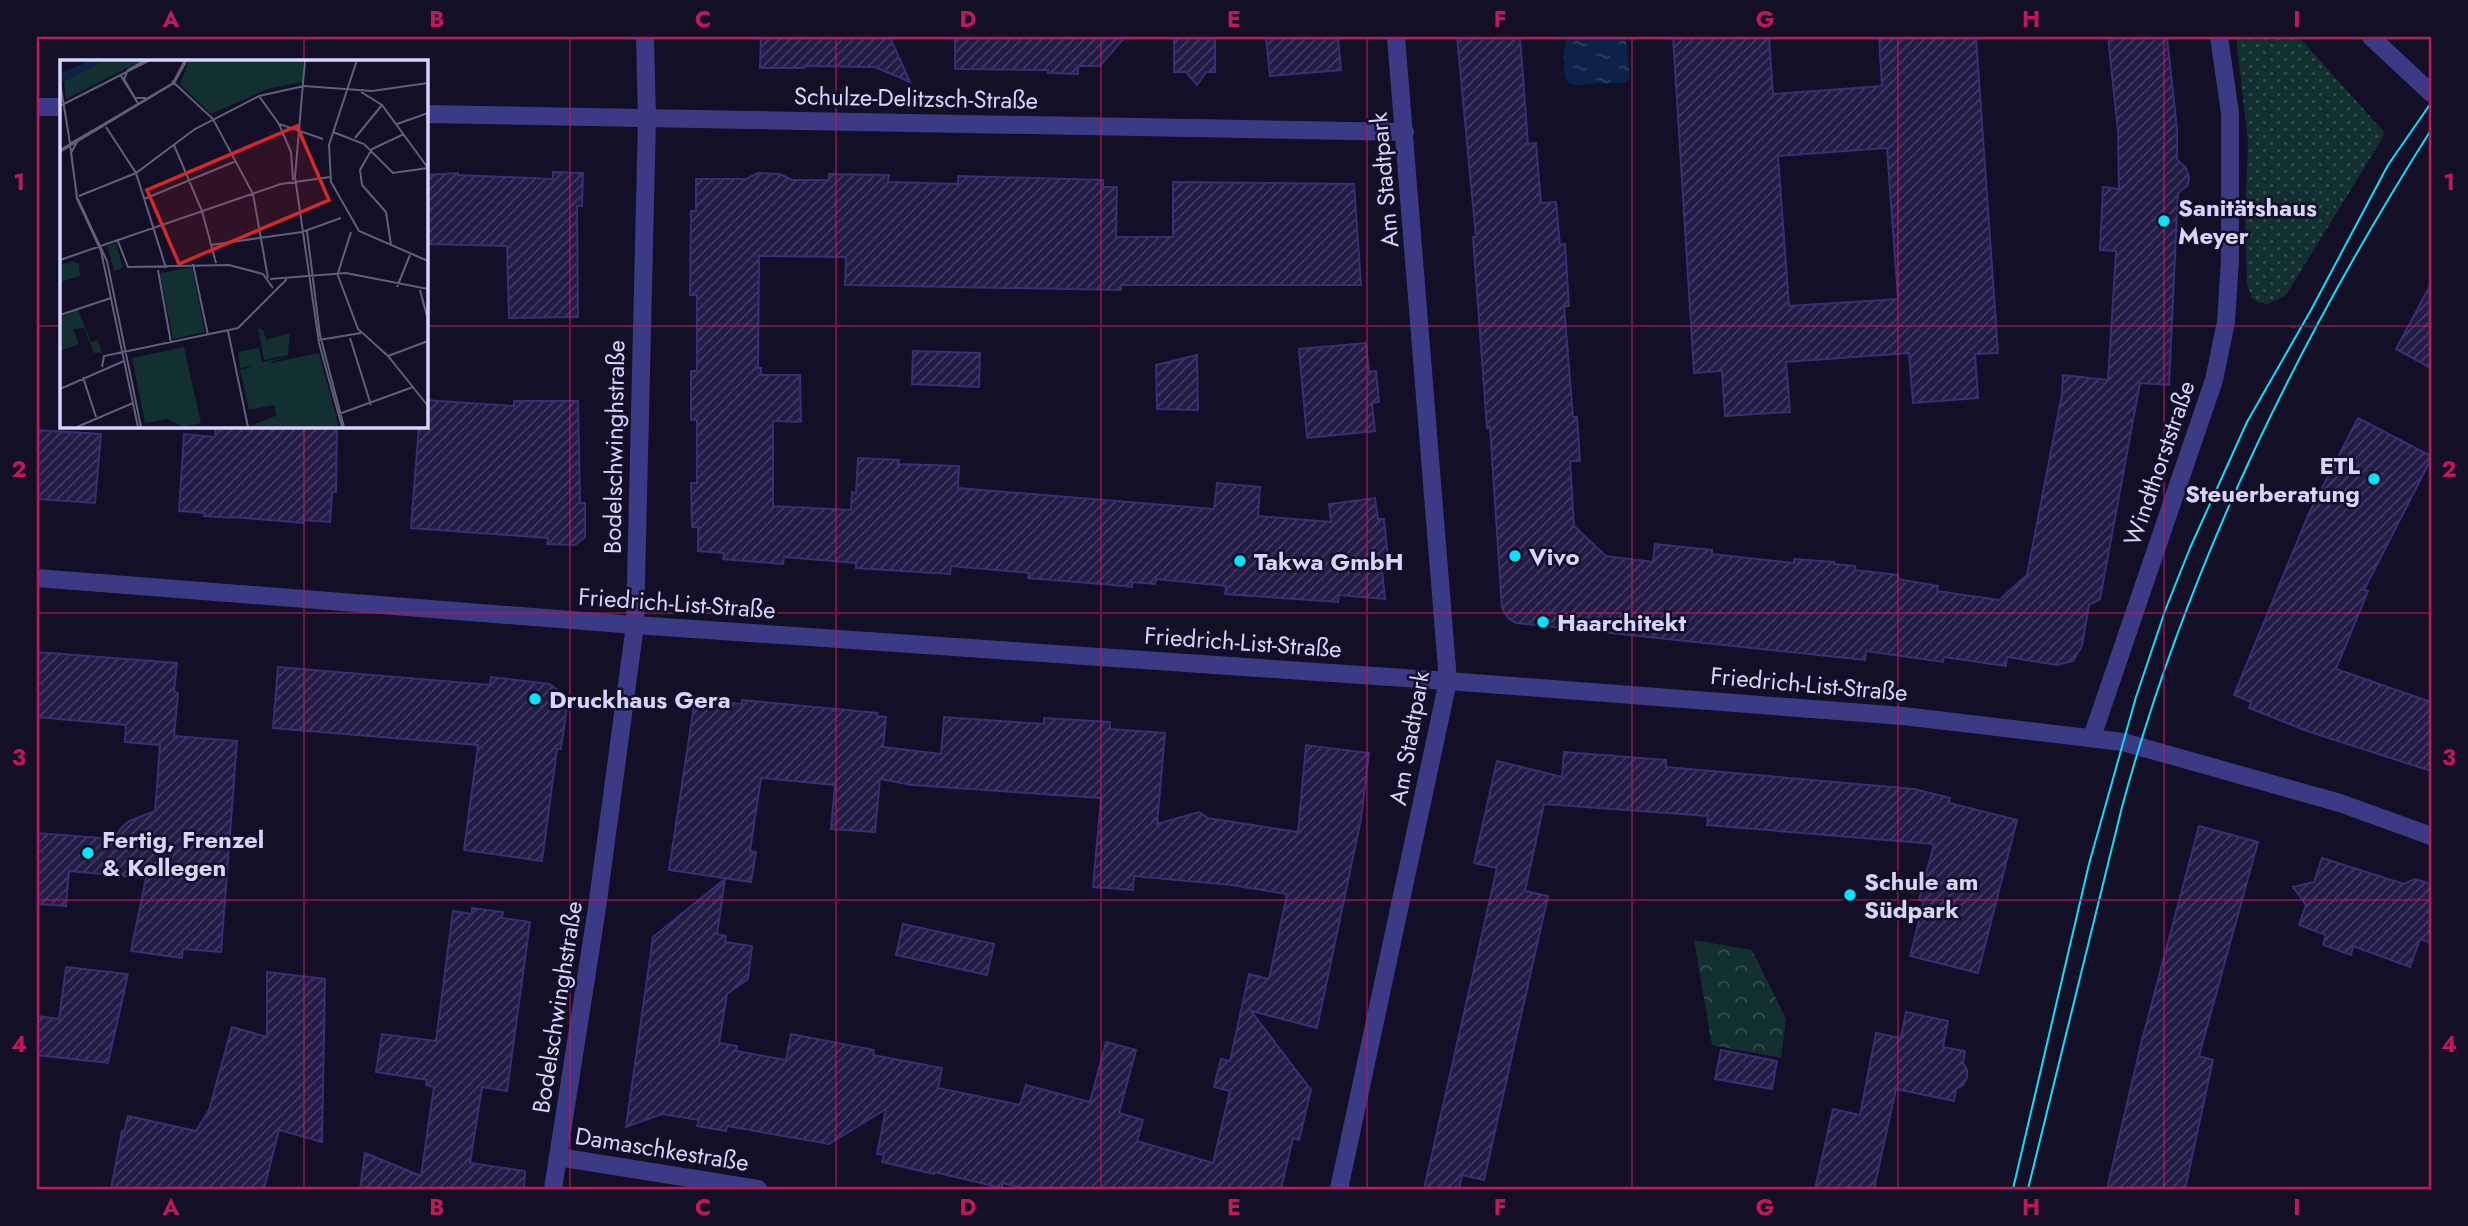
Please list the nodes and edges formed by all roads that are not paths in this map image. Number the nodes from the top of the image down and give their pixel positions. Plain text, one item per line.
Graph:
1 (645, 37) edge
2 (1396, 37) edge
3 (2220, 37) edge
4 (2371, 37) edge
5 (2431, 93) edge
6 (37, 107) edge
7 (60, 107) edge
8 (427, 114) edge
9 (647, 118) junction
10 (1405, 132) junction
11 (37, 578) edge
12 (635, 625) junction
13 (1448, 681) junction
14 (2092, 737) junction
15 (2431, 836) edge
16 (558, 1157) junction
17 (553, 1189) edge
18 (758, 1189) edge
19 (1339, 1189) edge

1 - 9 street, Bodelschwinghstraße
2 - 10 street, Am Stadtpark
3 - 14 street, Windthorststraße
4 - 5 street
6 - 7 street
8 - 9 street, Schulze-Delitzsch-Straße
9 - 10 street, Schulze-Delitzsch-Straße
9 - 12 street, Bodelschwinghstraße
10 - 13 street, Am Stadtpark
11 - 12 street, Friedrich-List-Straße
12 - 13 street, Friedrich-List-Straße
12 - 16 street, Bodelschwinghstraße
13 - 14 street, Friedrich-List-Straße
13 - 19 street, Am Stadtpark
14 - 15 street, Friedrich-List-Straße
16 - 17 street, Bodelschwinghstraße
16 - 18 street, Damaschkestraße

